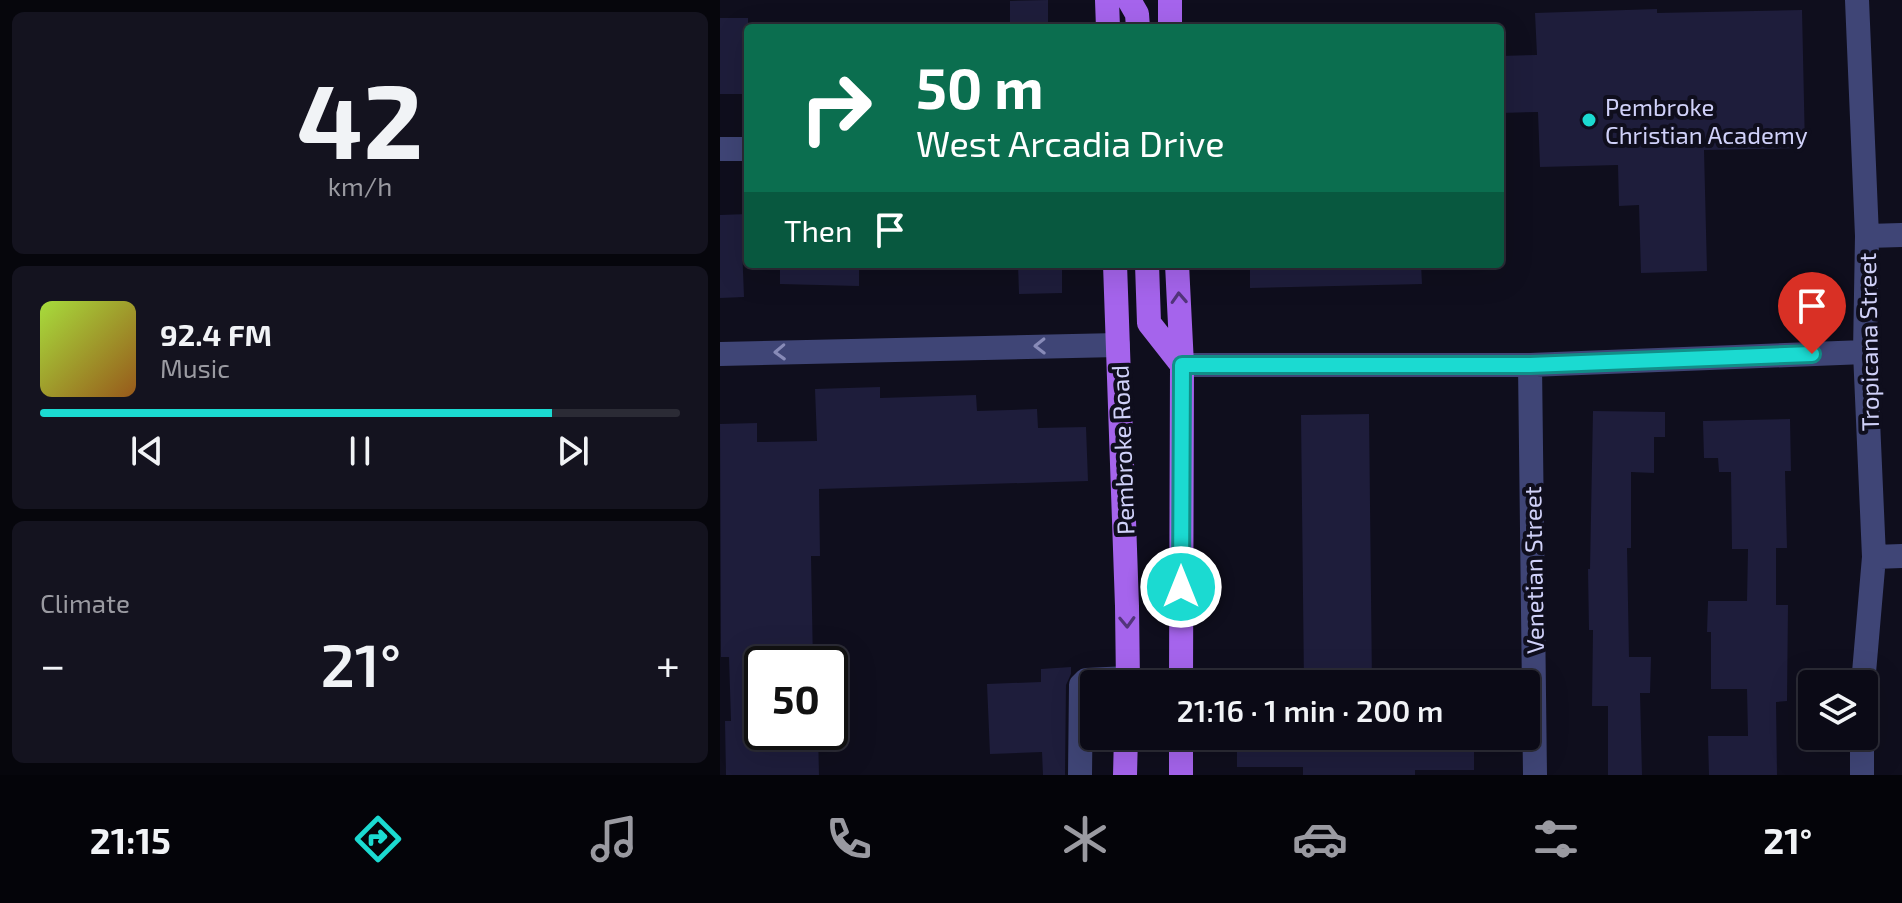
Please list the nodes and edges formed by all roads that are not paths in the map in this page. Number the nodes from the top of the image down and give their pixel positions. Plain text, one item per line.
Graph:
1 (1107, 0) edge
2 (1129, 0) edge
3 (1170, 0) edge
4 (1857, 0) edge
5 (1108, 24) edge
6 (1138, 24) edge
7 (1170, 24) edge
8 (720, 149) edge
9 (744, 149) edge
10 (1902, 235) edge
11 (1867, 236) junction
12 (1115, 268) edge
13 (1147, 268) edge
14 (1177, 268) edge
15 (1118, 345) junction
16 (1865, 352) junction
17 (720, 354) edge
18 (1182, 365) junction
19 (1530, 365) junction
20 (1902, 556) edge
21 (1874, 557) junction
22 (1128, 670) edge
23 (1181, 670) edge
24 (1864, 670) edge
25 (1080, 750) edge
26 (1126, 750) edge
27 (1181, 750) edge
28 (1862, 750) edge
29 (1080, 775) edge
30 (1125, 775) edge
31 (1181, 775) edge
32 (1535, 775) edge
33 (1862, 775) edge

1 - 5 main road
2 - 6 main road
3 - 7 main road
4 - 11 street, Tropicana Street
8 - 9 street
10 - 11 street
11 - 16 street, Tropicana Street
12 - 15 main road, Pembroke Road
13 - 18 main road
18 -> 14 main road
15 -> 17 street
15 -> 22 main road, Pembroke Road
16 - 19 street
16 - 21 street, Tropicana Street
18 - 19 street
18 - 23 main road
19 - 32 street, Venetian Street
20 - 21 street
21 - 24 street, Tropicana Street
25 - 29 street
26 - 30 main road
27 - 31 main road
28 - 33 street

